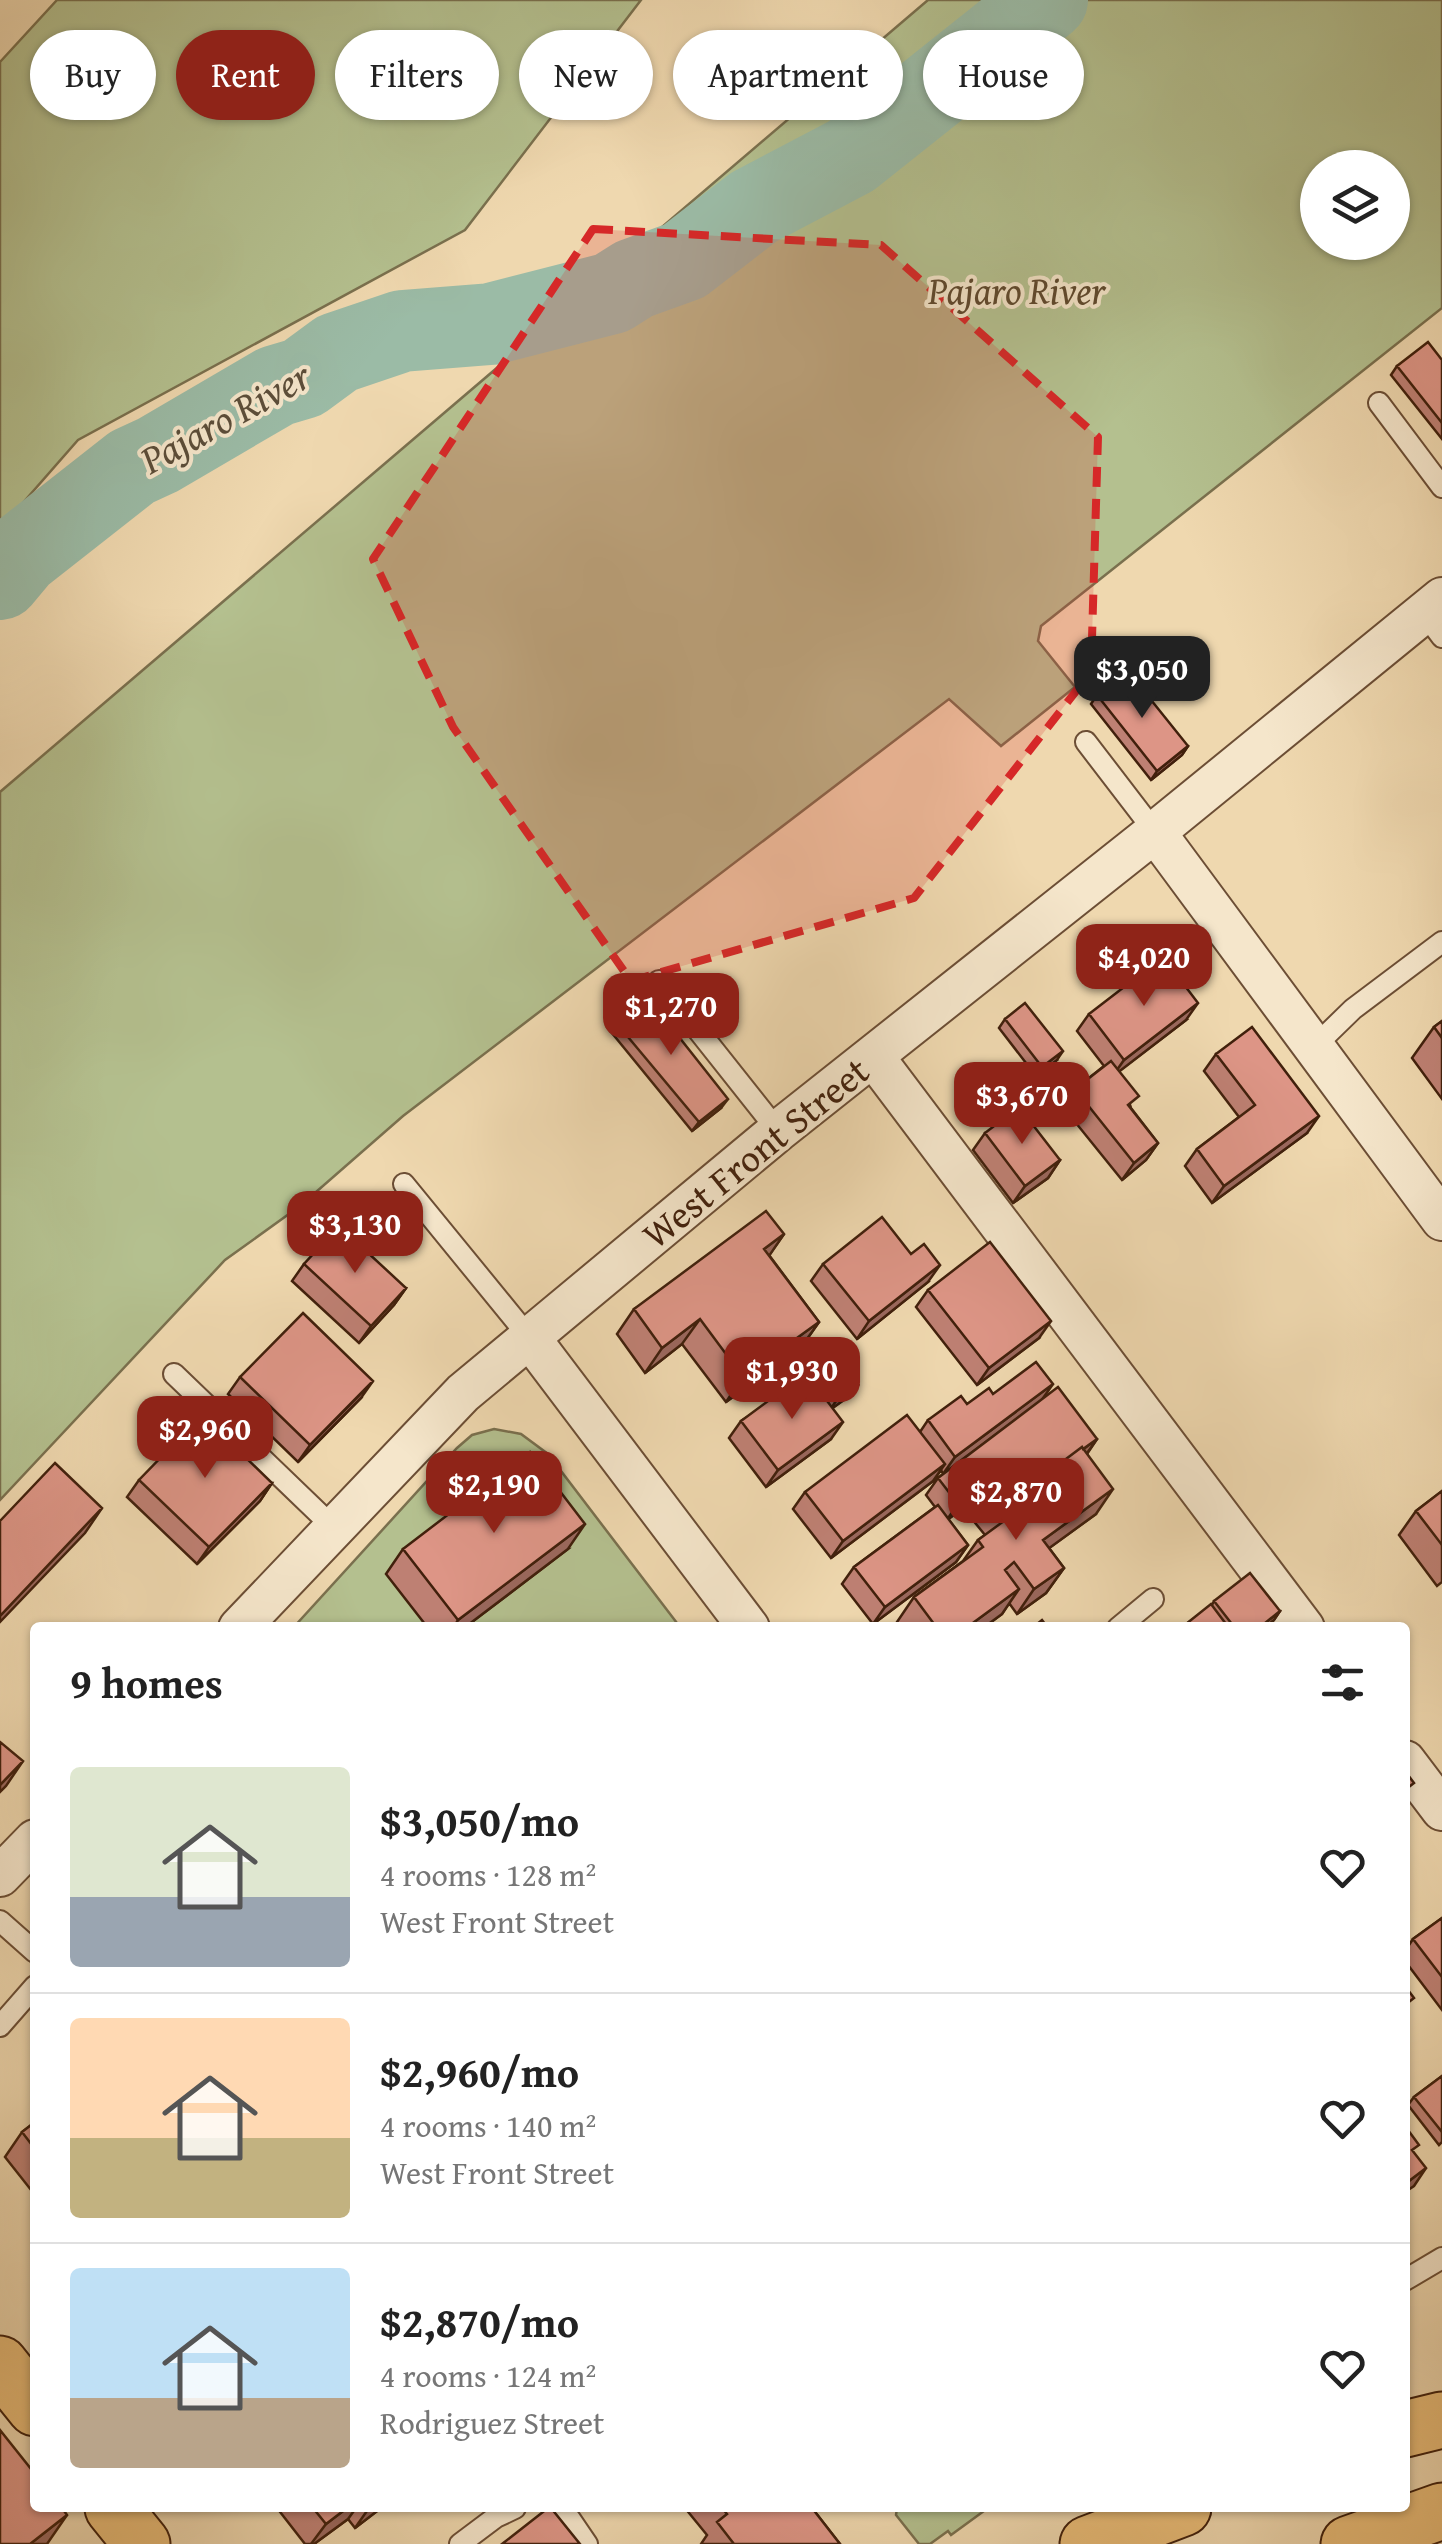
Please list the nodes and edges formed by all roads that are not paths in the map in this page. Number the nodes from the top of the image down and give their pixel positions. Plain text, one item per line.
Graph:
1 (1379, 403) dead end
2 (1442, 486) edge
3 (1436, 616) edge
4 (1086, 742) dead end
5 (1155, 832) junction
6 (1442, 942) edge
7 (659, 982) dead end
8 (1314, 1046) junction
9 (873, 1056) junction
10 (778, 1131) junction
11 (404, 1184) dead end
12 (1442, 1220) edge
13 (529, 1336) junction
14 (174, 1374) dead end
15 (333, 1527) junction
16 (1153, 1599) dead end
17 (245, 1622) edge
18 (744, 1622) edge
19 (1125, 1622) edge
20 (1299, 1622) edge
21 (1410, 1768) edge
22 (1442, 1810) edge
23 (30, 1845) edge
24 (0, 1876) edge
25 (0, 1922) edge
26 (30, 1948) edge
27 (30, 1992) edge
28 (0, 2026) edge
29 (1442, 2258) edge
30 (1410, 2277) edge
31 (0, 2364) edge
32 (30, 2402) edge
33 (1442, 2420) edge
34 (1410, 2428) edge
35 (1442, 2511) edge
36 (116, 2512) edge
37 (506, 2512) edge
38 (559, 2512) edge
39 (1172, 2512) edge
40 (142, 2544) edge
41 (460, 2544) edge
42 (587, 2544) edge
43 (1088, 2544) edge
44 (1349, 2544) edge

1 - 2 lane
3 - 5 street, West Front Street
4 - 5 lane
5 - 8 street
5 - 9 street, West Front Street
6 - 8 lane
7 - 10 lane
8 - 12 street
9 - 10 street, West Front Street
9 - 20 street
10 - 13 street, West Front Street
11 - 13 lane
13 - 15 street, West Front Street
13 - 18 street
14 - 15 lane
15 - 17 street, West Front Street
16 - 19 lane
21 - 22 street
23 - 24 street
25 - 26 lane
27 - 28 lane
29 - 30 lane
31 - 32 main road
33 - 34 main road
35 - 44 main road
36 - 40 main road
37 - 41 lane
38 - 42 lane
39 - 43 main road

